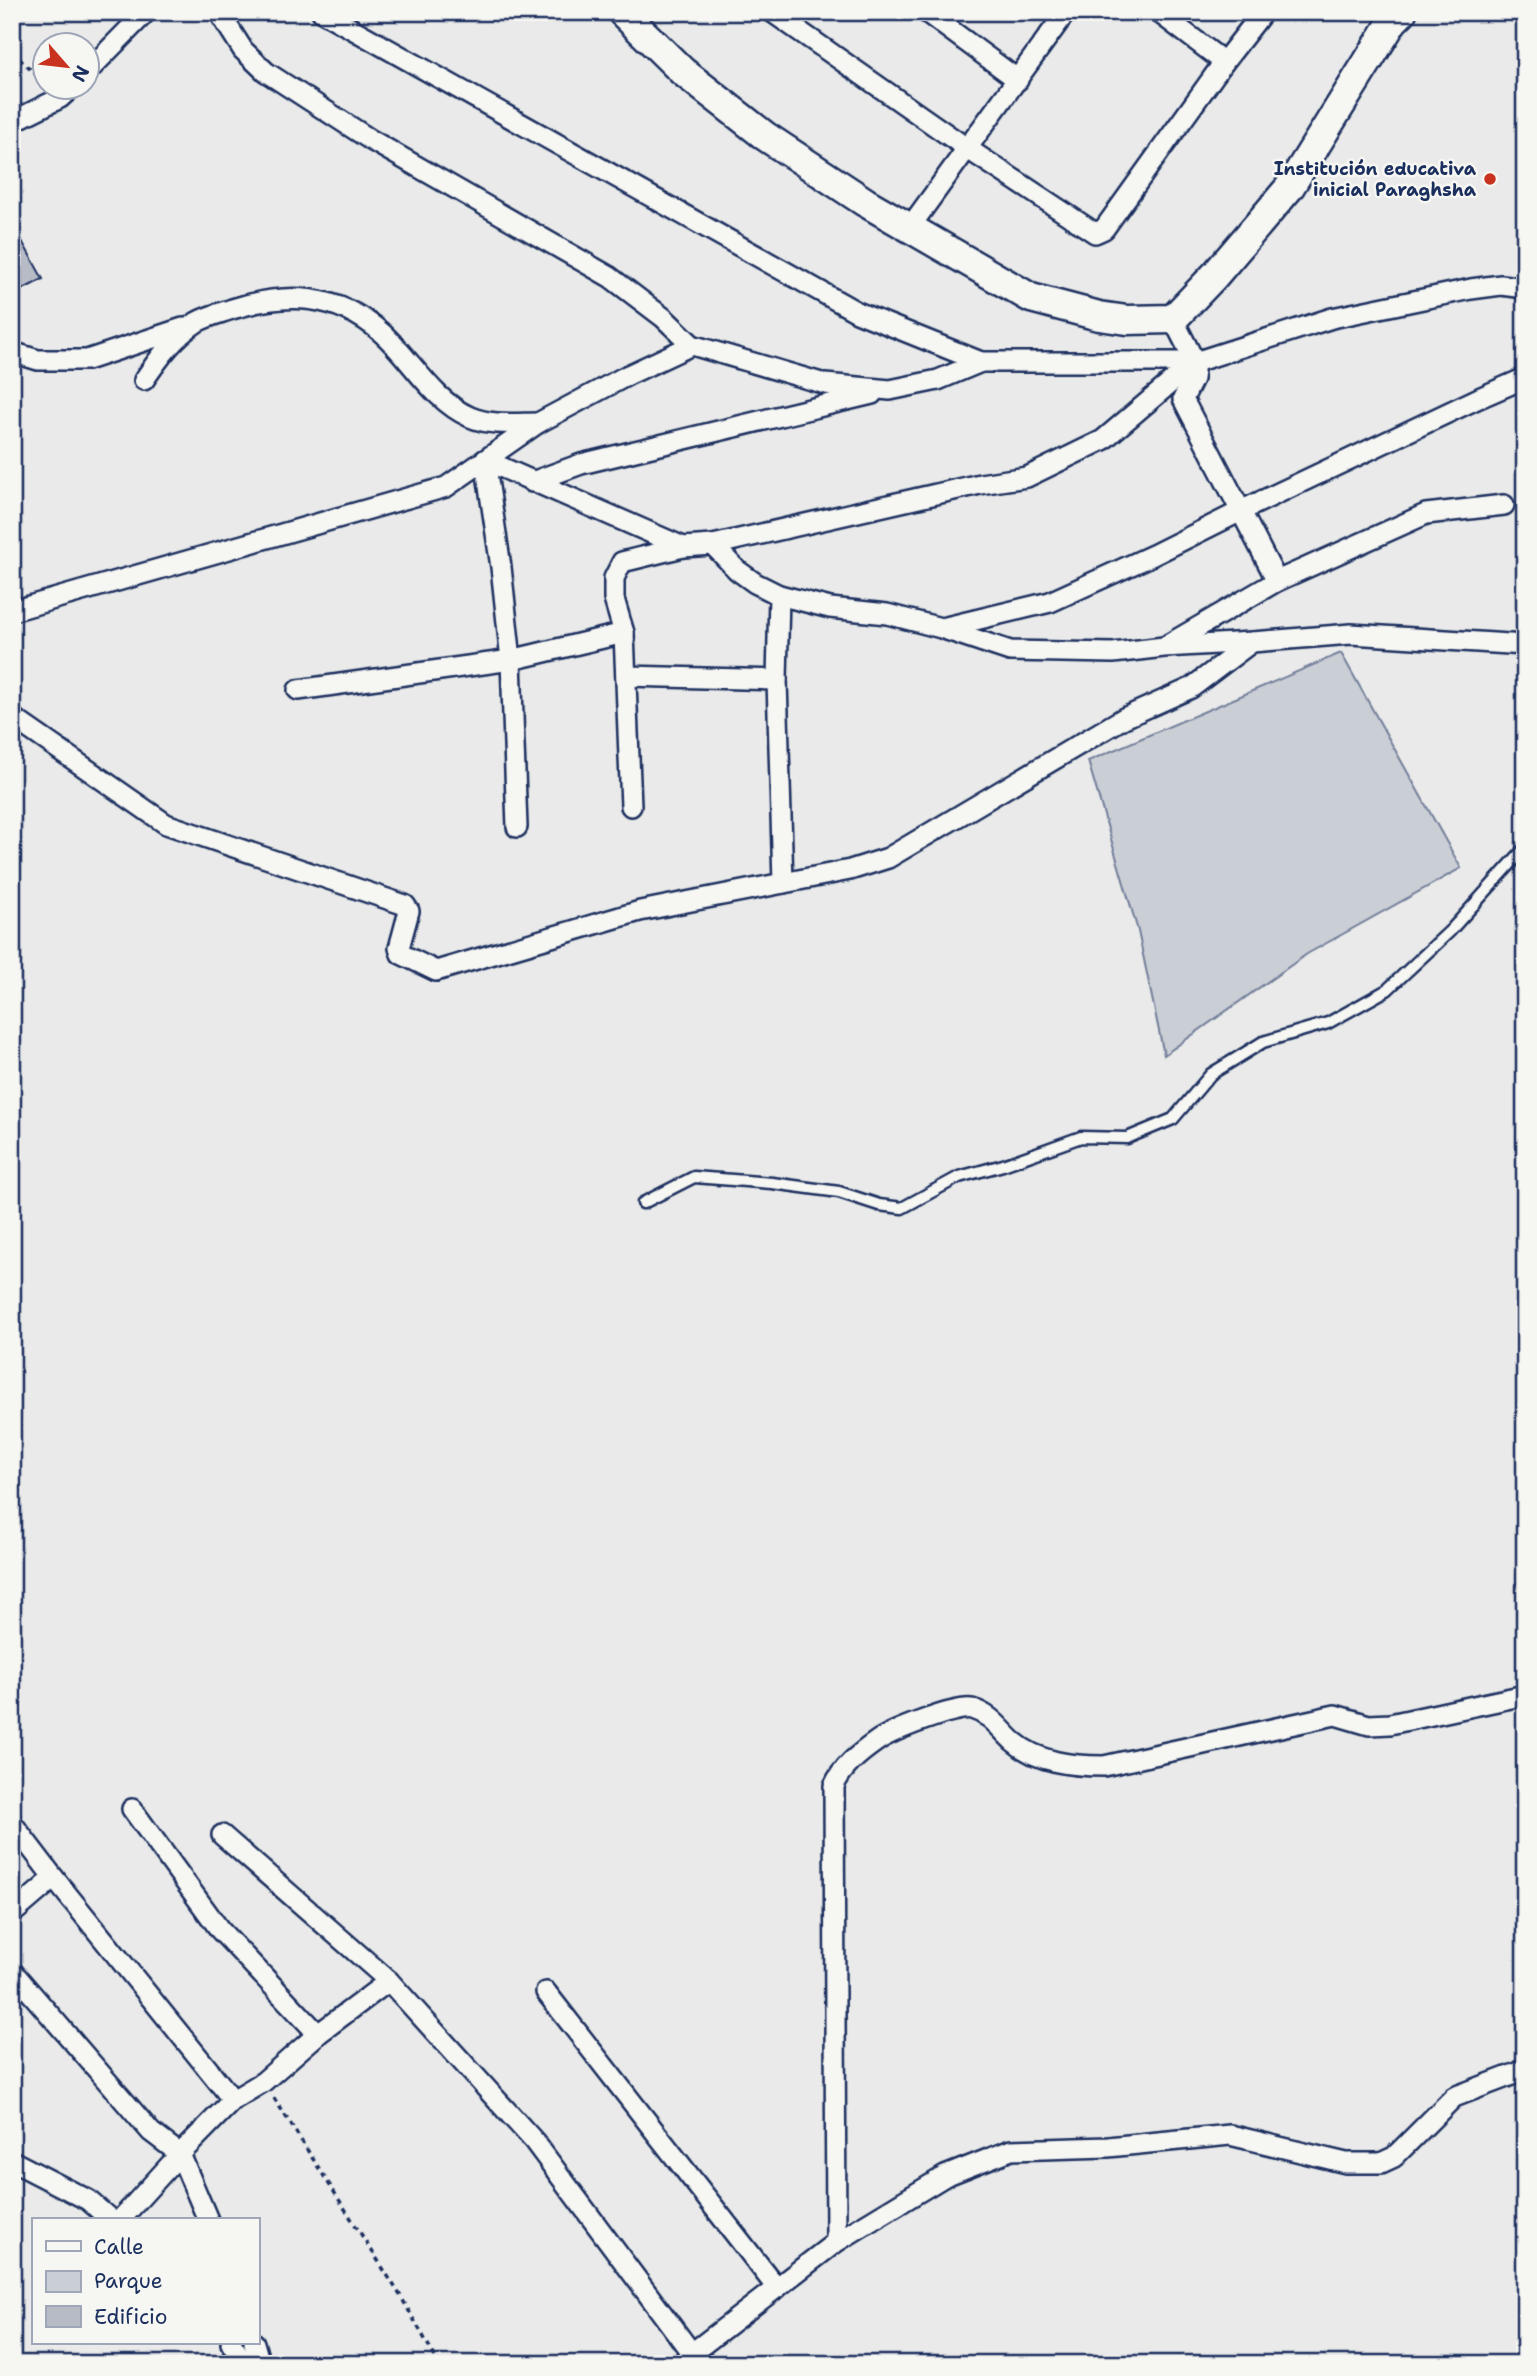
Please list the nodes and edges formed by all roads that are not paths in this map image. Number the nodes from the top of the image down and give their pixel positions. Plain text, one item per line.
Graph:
1 (146, 12) edge
2 (219, 12) edge
3 (322, 12) edge
4 (622, 12) edge
5 (926, 12) edge
6 (1066, 12) edge
7 (1158, 12) edge
8 (1263, 12) edge
9 (1402, 12) edge
10 (784, 16) edge
11 (102, 57) edge
12 (1224, 62) junction
13 (1018, 80) junction
14 (52, 102) edge
15 (12, 122) edge
16 (968, 149) junction
17 (910, 227) junction
18 (1525, 288) edge
19 (1173, 319) junction
20 (198, 322) junction
21 (692, 345) junction
22 (12, 352) edge
23 (981, 362) junction
24 (1195, 362) junction
25 (1525, 379) edge
26 (144, 380) dead end
27 (890, 390) junction
28 (538, 423) junction
29 (485, 460) junction
30 (532, 482) junction
31 (1504, 505) dead end
32 (1241, 511) junction
33 (713, 545) junction
34 (682, 547) junction
35 (1277, 581) junction
36 (779, 595) junction
37 (12, 611) edge
38 (941, 628) junction
39 (624, 634) junction
40 (1252, 642) junction
41 (1525, 645) edge
42 (1164, 647) junction
43 (511, 660) junction
44 (625, 676) junction
45 (777, 680) junction
46 (298, 690) dead end
47 (12, 717) edge
48 (631, 806) dead end
49 (517, 827) dead end
50 (1525, 848) edge
51 (783, 883) junction
52 (643, 1203) dead end
53 (1525, 1695) edge
54 (132, 1809) dead end
55 (12, 1823) edge
56 (222, 1835) dead end
57 (54, 1878) junction
58 (12, 1914) edge
59 (12, 1971) edge
60 (388, 1981) junction
61 (546, 1992) dead end
62 (318, 2034) junction
63 (1525, 2070) edge
64 (233, 2100) junction
65 (180, 2154) junction
66 (12, 2161) edge
67 (109, 2218) edge
68 (122, 2218) edge
69 (207, 2218) edge
70 (836, 2242) junction
71 (777, 2288) junction
72 (232, 2344) edge
73 (254, 2344) edge
74 (691, 2360) edge
75 (245, 2364) edge
76 (260, 2364) edge

1 - 11 street
2 - 21 street
3 - 23 street
4 - 17 main road
5 - 13 street
6 - 13 street
7 - 12 street
8 - 12 street
9 - 19 main road
10 - 16 street
12 - 16 street
13 - 16 street
14 - 15 street
16 - 17 street
17 - 19 main road
18 - 24 street
19 - 24 street
20 - 22 street
20 - 26 street
20 - 28 street
21 - 27 street
21 - 28 street
23 - 24 street
23 - 27 street
24 - 32 street
24 - 33 street
25 - 32 street
27 - 30 street
28 - 29 street
29 - 30 street
29 - 37 street
29 - 43 street
30 - 34 street
31 - 35 street
32 - 35 street
32 - 38 street
33 - 34 street
33 - 36 street
34 - 39 street
35 - 42 street
36 - 38 street
36 - 45 street
38 - 42 street
39 - 43 street
39 - 44 street
40 - 41 street
40 - 42 street
40 - 51 street
43 - 46 street
43 - 49 street
44 - 45 street
44 - 48 street
45 - 51 street
47 - 51 street
50 - 52 lane
53 - 70 street
54 - 62 street
55 - 57 street
56 - 60 street
57 - 58 street
57 - 64 street
59 - 65 street
60 - 62 street
60 - 74 street
61 - 71 street
62 - 64 street
63 - 70 street
64 - 65 street
65 - 68 street
65 - 69 street
66 - 67 street
70 - 71 street
71 - 74 street
72 - 75 street
73 - 76 street

